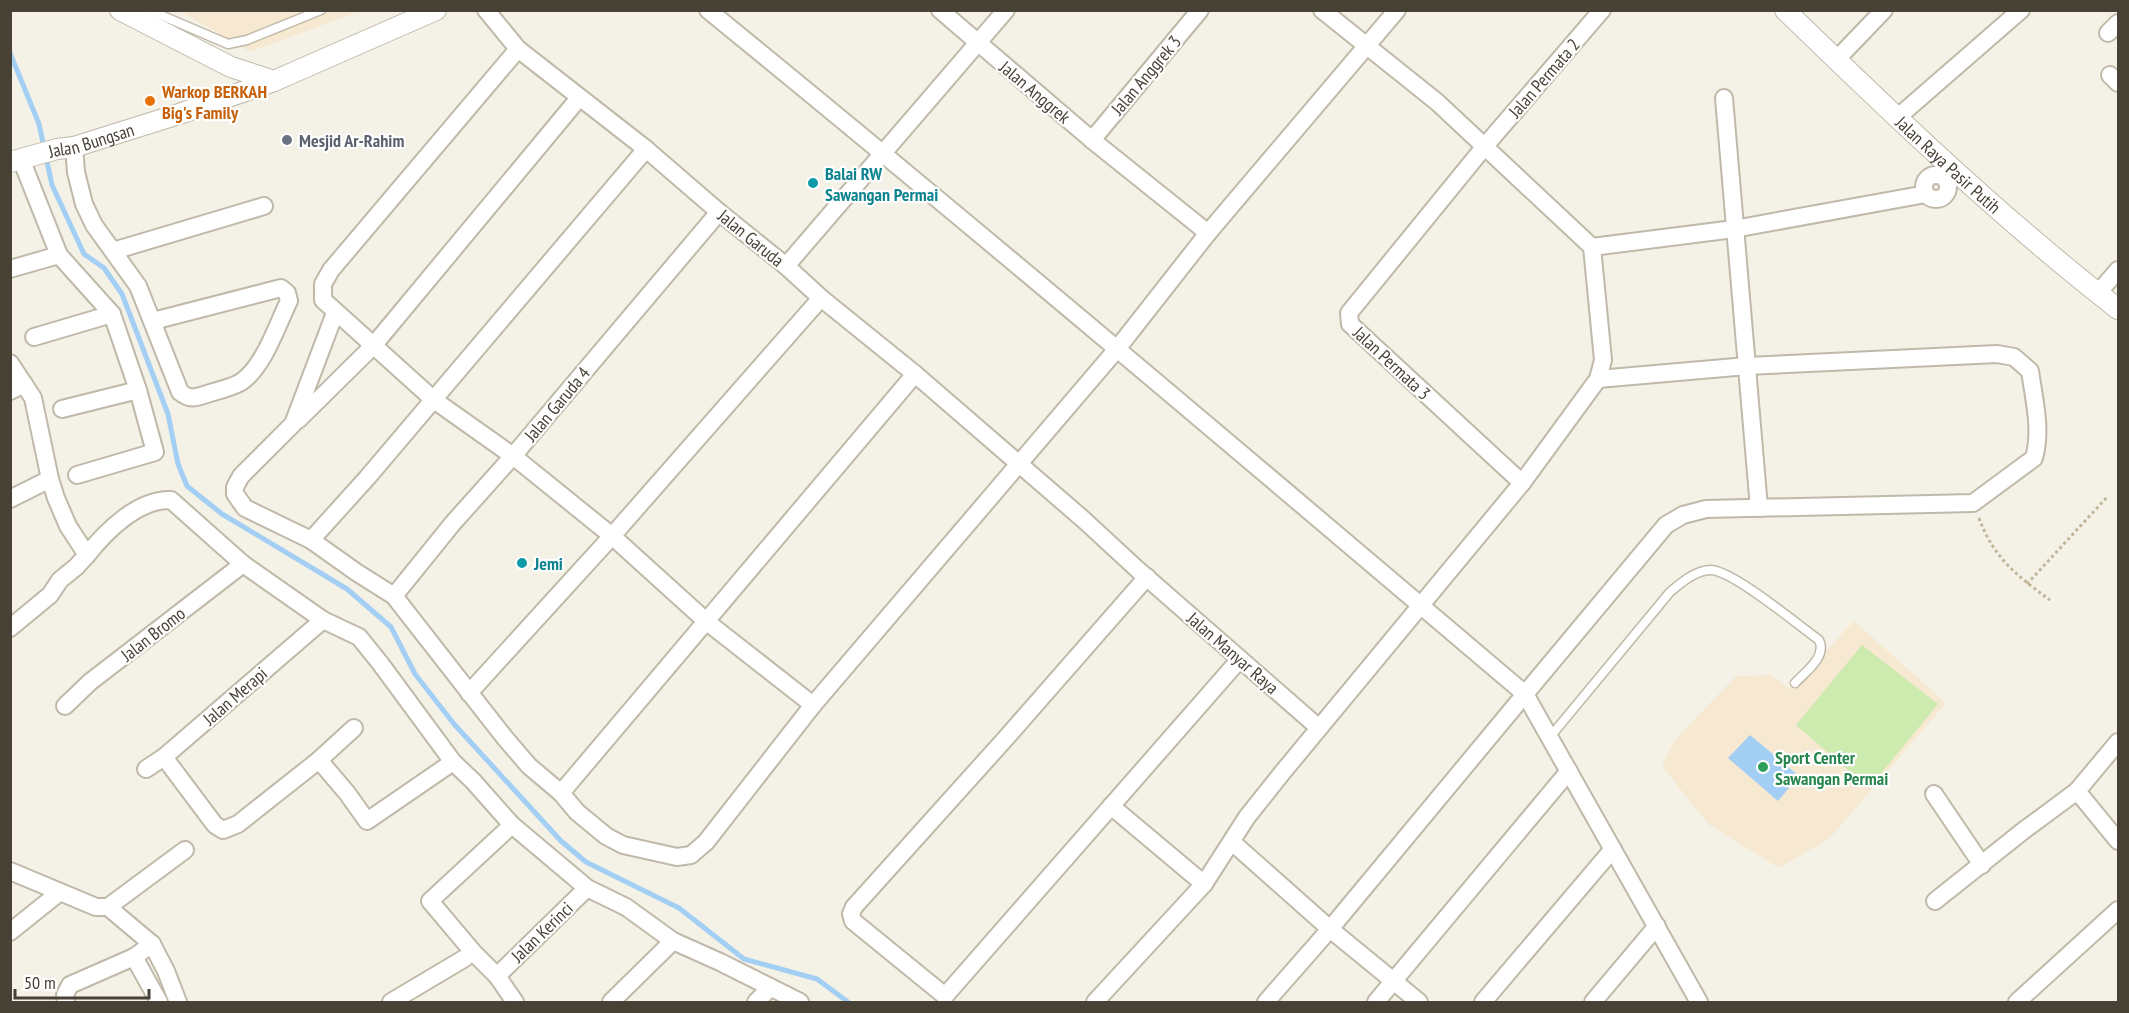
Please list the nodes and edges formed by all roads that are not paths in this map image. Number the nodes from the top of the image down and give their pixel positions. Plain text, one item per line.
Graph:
1 (321, 10) edge
2 (486, 10) edge
3 (708, 10) edge
4 (940, 10) edge
5 (1006, 10) edge
6 (1200, 10) edge
7 (1322, 10) edge
8 (1396, 10) edge
9 (1602, 10) edge
10 (1785, 10) edge
11 (1884, 10) edge
12 (2021, 10) edge
13 (2116, 10) edge
14 (433, 11) edge
15 (138, 12) edge
16 (2118, 14) edge
17 (979, 44) junction
18 (1368, 46) junction
19 (518, 49) junction
20 (1836, 60) junction
21 (274, 81) junction
22 (579, 98) junction
23 (1724, 98) dead end
24 (1898, 117) junction
25 (1092, 140) junction
26 (1485, 146) junction
27 (65, 148) junction
28 (646, 150) junction
29 (883, 153) junction
30 (21, 159) edge
31 (1926, 194) dead end
32 (264, 206) dead end
33 (719, 212) junction
34 (1734, 229) junction
35 (1208, 233) junction
36 (1592, 247) junction
37 (112, 251) junction
38 (59, 255) junction
39 (786, 266) junction
40 (10, 269) edge
41 (2118, 270) edge
42 (2098, 293) junction
43 (821, 298) junction
44 (2118, 309) edge
45 (335, 313) junction
46 (112, 314) junction
47 (153, 321) junction
48 (34, 337) dead end
49 (373, 346) junction
50 (1117, 349) junction
51 (10, 363) edge
52 (1747, 366) junction
53 (915, 374) junction
54 (1598, 379) junction
55 (17, 388) edge
56 (138, 390) junction
57 (434, 400) junction
58 (62, 409) dead end
59 (293, 424) junction
60 (513, 456) junction
61 (1018, 463) junction
62 (77, 475) dead end
63 (50, 479) junction
64 (1522, 483) junction
65 (10, 499) edge
66 (1759, 508) junction
67 (612, 536) junction
68 (311, 540) junction
69 (87, 555) junction
70 (243, 564) junction
71 (1147, 577) junction
72 (394, 596) junction
73 (1421, 606) junction
74 (323, 620) junction
75 (707, 622) junction
76 (10, 628) edge
77 (1240, 659) junction
78 (1795, 683) dead end
79 (469, 693) junction
80 (1525, 694) junction
81 (813, 705) junction
82 (65, 706) dead end
83 (354, 728) dead end
84 (1319, 728) junction
85 (1550, 737) junction
86 (2118, 742) edge
87 (164, 757) junction
88 (319, 760) junction
89 (453, 762) junction
90 (146, 769) dead end
91 (1569, 771) junction
92 (2077, 791) junction
93 (561, 793) junction
94 (1934, 794) dead end
95 (1111, 806) junction
96 (512, 825) junction
97 (2118, 841) edge
98 (1232, 842) junction
99 (1613, 849) junction
100 (185, 850) dead end
101 (1982, 865) junction
102 (10, 871) edge
103 (1204, 884) junction
104 (587, 888) junction
105 (60, 892) junction
106 (1935, 901) dead end
107 (108, 907) junction
108 (2118, 909) edge
109 (1658, 926) junction
110 (1330, 929) junction
111 (10, 932) edge
112 (673, 941) junction
113 (152, 944) junction
114 (134, 957) junction
115 (465, 958) dead end
116 (497, 976) junction
117 (1394, 981) junction
118 (770, 988) junction
119 (942, 999) edge
120 (66, 1002) edge
121 (159, 1002) edge
122 (178, 1002) edge
123 (391, 1002) edge
124 (515, 1002) edge
125 (611, 1002) edge
126 (756, 1002) edge
127 (800, 1002) edge
128 (1095, 1002) edge
129 (1266, 1002) edge
130 (1376, 1002) edge
131 (1419, 1002) edge
132 (1483, 1002) edge
133 (1593, 1002) edge
134 (1699, 1002) edge
135 (2017, 1002) edge

1 - 15 lane
2 - 19 street, Jalan Garuda
3 - 29 street
4 - 17 street, Jalan Anggrek
5 - 17 street
6 - 25 street, Jalan Anggrek 3
7 - 18 street
8 - 18 street
9 - 26 street, Jalan Permata 2
10 - 20 street, Jalan Raya Pasir Putih
11 - 20 street
12 - 24 street
13 - 16 street
14 - 21 street
15 - 21 street
17 - 25 street, Jalan Anggrek
17 - 29 street
18 - 26 street
18 - 35 street
19 - 22 street, Jalan Garuda
19 - 45 street
20 - 24 street, Jalan Raya Pasir Putih
21 - 27 street, Jalan Bungsan
22 - 28 street, Jalan Garuda
22 - 49 street
23 - 34 street
24 - 42 street, Jalan Raya Pasir Putih
25 - 35 street, Jalan Anggrek
26 - 36 street
26 - 64 street, Jalan Permata 3
27 - 30 street, Jalan Bungsan
27 - 37 street
28 - 33 street, Jalan Garuda
28 - 57 street
29 - 39 street
29 - 50 street
30 - 38 street
31 - 34 street
32 - 37 street
33 - 39 street, Jalan Garuda
33 - 60 street, Jalan Garuda 4
34 - 36 street
34 - 52 street
35 - 50 street
36 - 54 street
37 - 47 street
38 - 40 street
38 - 46 street
39 - 43 street, Jalan Garuda
41 - 42 street
42 - 44 street, Jalan Raya Pasir Putih
43 - 53 street, Jalan Garuda
43 - 67 street
45 - 49 street
45 - 59 street
46 - 48 street
46 - 56 street
47 - 47 street
49 - 57 street
49 - 59 street
50 - 61 street
50 - 73 street
51 - 55 street
52 - 54 street
52 - 66 street
52 - 66 street
53 - 61 street, Jalan Garuda
53 - 75 street
54 - 64 street
55 - 63 street
56 - 58 street
56 - 62 street
57 - 60 street
57 - 68 street
59 - 68 street
60 - 67 street
60 - 72 street, Jalan Garuda 4
61 - 71 street, Jalan Manyar Raya
61 - 81 street
63 - 65 street
63 - 69 street
64 - 73 street
66 - 80 street
67 - 75 street
67 - 79 street
68 - 72 street
69 - 70 street
69 - 76 street
70 - 74 street
70 - 82 street, Jalan Bromo
71 - 77 street, Jalan Manyar Raya
71 - 119 street
72 - 79 street
73 - 80 street
73 - 84 street
74 - 87 street, Jalan Merapi
74 - 89 street
75 - 81 street
75 - 93 street
77 - 84 street, Jalan Manyar Raya
77 - 95 street
78 - 85 lane
79 - 93 street
80 - 85 street
80 - 110 street
81 - 93 street
83 - 88 street
84 - 98 street
85 - 91 street
86 - 92 street
87 - 88 street
87 - 90 street, Jalan Merapi
88 - 89 street
89 - 96 street
91 - 99 street
91 - 117 street
92 - 97 street
92 - 101 street
94 - 101 street
95 - 103 street
95 - 119 street
96 - 104 street
96 - 116 street
98 - 103 street
98 - 110 street
99 - 109 street
99 - 132 street
100 - 107 street
101 - 106 street
102 - 105 street
103 - 128 street
104 - 112 street
104 - 116 street, Jalan Kerinci
105 - 107 street
105 - 111 street
107 - 113 street
108 - 135 street
109 - 133 street
109 - 134 street
110 - 117 street
110 - 129 street
112 - 118 street
112 - 125 street
113 - 114 street
113 - 122 street
114 - 120 street
114 - 121 street
115 - 123 street
116 - 124 street
117 - 130 street
117 - 131 street
118 - 126 street
118 - 127 street

